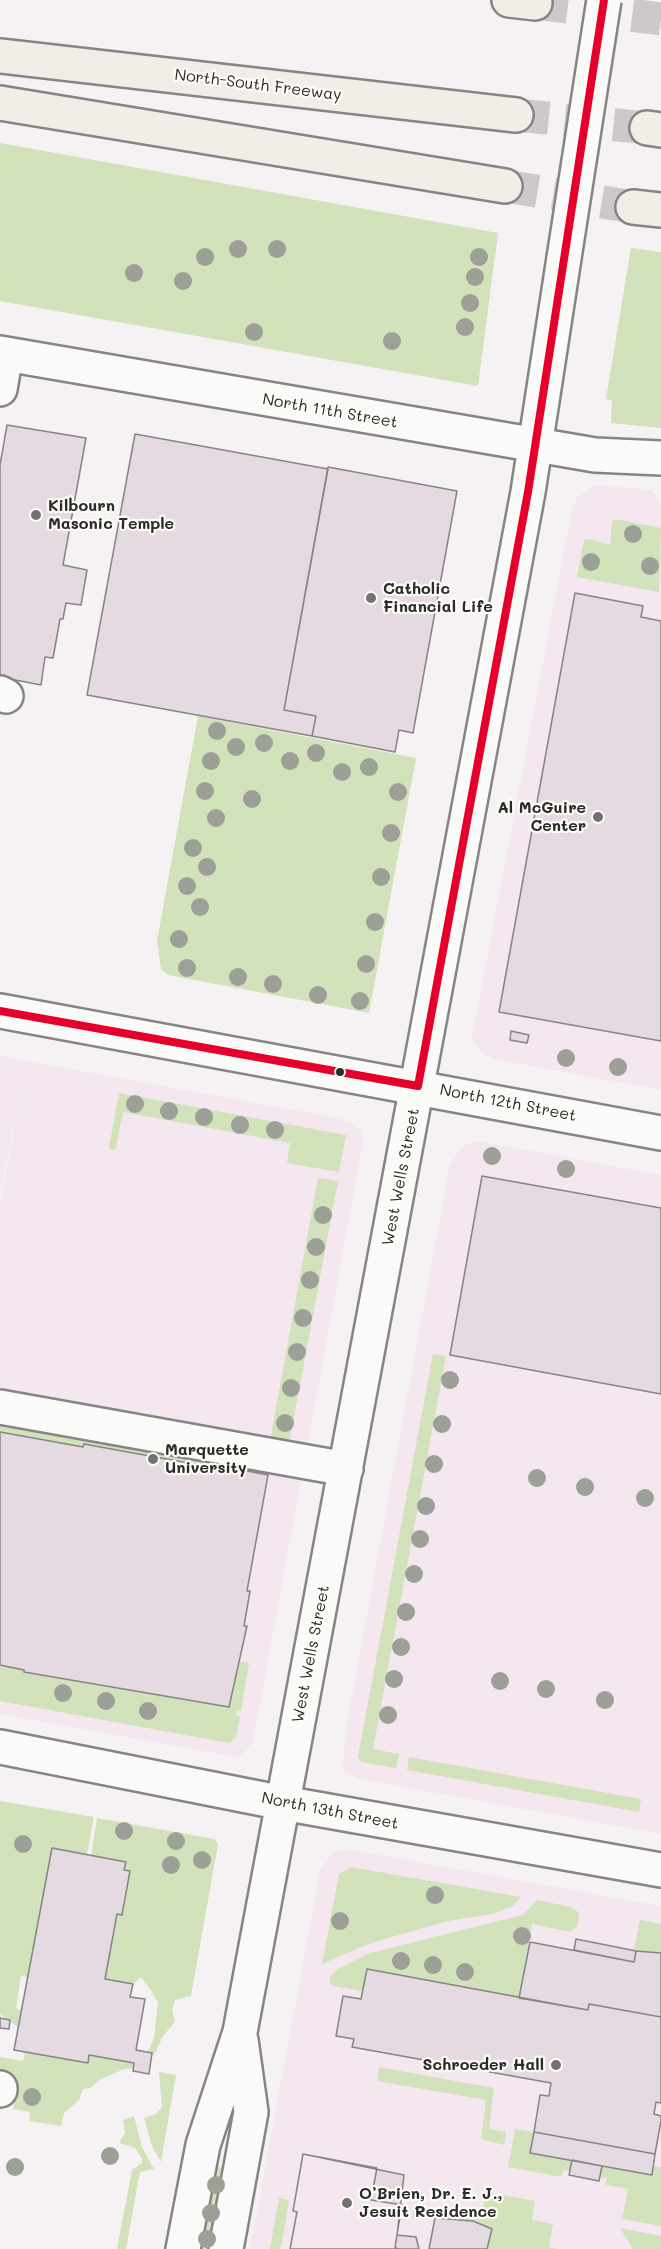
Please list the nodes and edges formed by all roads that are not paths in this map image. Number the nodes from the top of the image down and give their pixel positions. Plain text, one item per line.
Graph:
1 (604, 0) edge
2 (0, 56) edge
3 (0, 103) edge
4 (516, 115) tunnel mouth
5 (505, 186) tunnel mouth
6 (3, 354) edge
7 (0, 389) edge
8 (535, 444) junction
9 (661, 458) edge
10 (0, 1011) edge
11 (418, 1086) junction
12 (661, 1133) edge
13 (0, 1407) edge
14 (346, 1469) junction
15 (0, 1747) edge
16 (283, 1803) junction
17 (661, 1870) edge
18 (240, 2032) junction
19 (183, 2249) edge
20 (226, 2249) edge

1 - 8 street, West Wells Street, bridge
2 - 4 highway, North-South Freeway
3 - 5 highway
6 - 7 street
6 - 8 street, North 11th Street
8 - 9 street, North 11th Street
8 - 11 street, West Wells Street
10 - 11 street, North 12th Street
11 - 12 street, North 12th Street
11 - 14 street, West Wells Street
13 - 14 street
14 - 16 street, West Wells Street
15 - 16 street, North 13th Street
16 - 17 street, North 13th Street
16 - 18 street, West Wells Street
18 - 19 street, West Wells Street
18 - 20 street, West Wells Street

